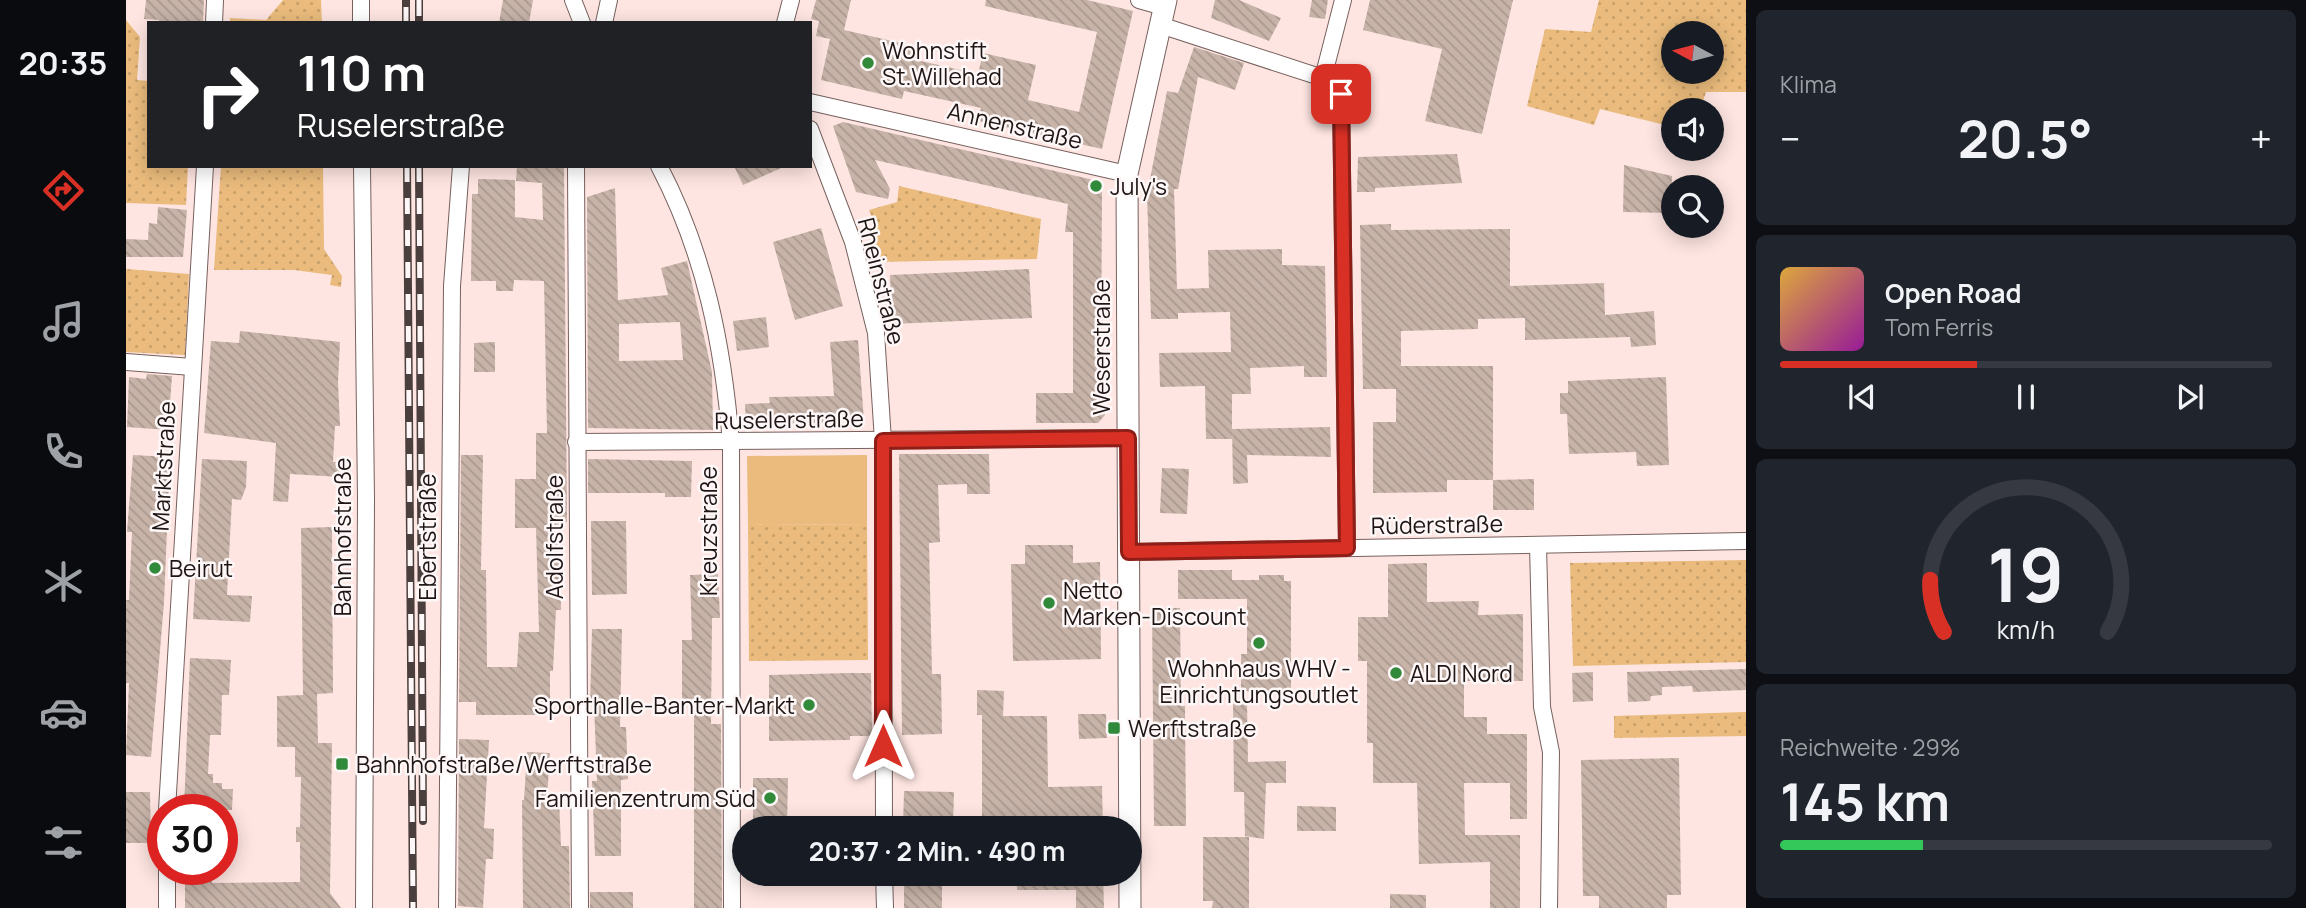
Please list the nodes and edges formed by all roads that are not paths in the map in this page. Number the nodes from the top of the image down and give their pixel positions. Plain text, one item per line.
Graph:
1 (215, 0) edge
2 (361, 0) edge
3 (573, 0) edge
4 (609, 0) edge
5 (791, 0) edge
6 (1139, 0) edge
7 (1343, 0) edge
8 (1163, 10) edge
9 (214, 21) edge
10 (361, 21) edge
11 (581, 21) edge
12 (604, 21) edge
13 (786, 21) edge
14 (1323, 78) junction
15 (812, 102) edge
16 (812, 134) edge
17 (205, 168) edge
18 (362, 168) edge
19 (461, 168) edge
20 (576, 168) edge
21 (660, 168) edge
22 (1127, 174) junction
23 (126, 362) edge
24 (192, 367) junction
25 (1128, 438) junction
26 (883, 441) junction
27 (576, 442) junction
28 (731, 443) junction
29 (1746, 541) edge
30 (1538, 545) junction
31 (1347, 548) junction
32 (1129, 552) junction
33 (168, 794) edge
34 (884, 816) edge
35 (167, 885) edge
36 (884, 886) edge
37 (167, 908) edge
38 (364, 908) edge
39 (447, 908) edge
40 (580, 908) edge
41 (732, 908) edge
42 (885, 908) edge
43 (1130, 908) edge
44 (1549, 908) edge

1 - 9 street
2 - 10 street
3 - 11 street
4 - 12 street
5 - 13 street
6 - 8 street
7 - 14 street
8 - 14 street
8 - 22 street, Weserstraße
14 - 31 street
15 - 22 street, Annenstraße
16 - 26 street, Rheinstraße
17 - 24 street, Marktstraße
18 - 38 street, Bahnhofstraße
19 - 39 street, Ebertstraße
20 - 27 street, Adolfstraße
21 - 28 street, Kreuzstraße
22 - 25 street, Weserstraße
23 - 24 street
24 - 33 street, Marktstraße
25 - 26 street, Ruselerstraße
25 - 32 street, Weserstraße
26 - 28 street, Ruselerstraße
26 - 34 street, Rheinstraße
27 - 28 street, Ruselerstraße
27 - 40 street, Adolfstraße
28 - 41 street, Kreuzstraße
29 - 30 street, Rüderstraße
30 - 31 street, Rüderstraße
30 - 44 street
31 - 32 street, Rüderstraße
32 - 43 street, Weserstraße
35 - 37 street
36 - 42 street

